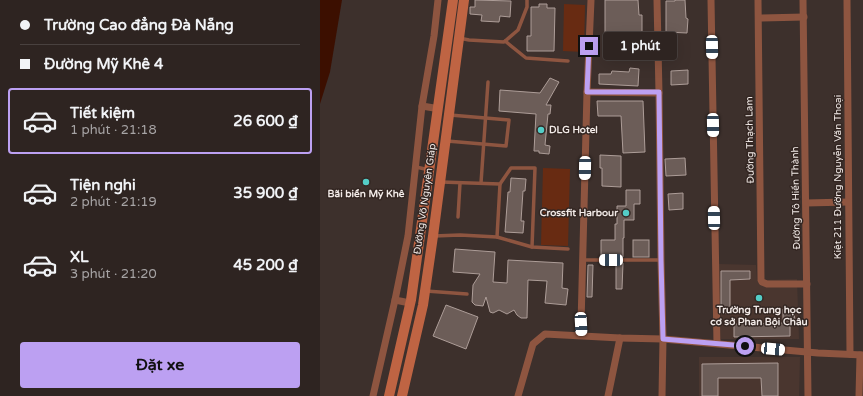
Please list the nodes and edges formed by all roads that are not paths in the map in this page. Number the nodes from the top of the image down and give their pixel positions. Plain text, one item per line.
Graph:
1 (438, 0) edge
2 (453, 0) edge
3 (464, 0) edge
4 (527, 0) edge
5 (592, 0) edge
6 (656, 0) edge
7 (711, 0) edge
8 (758, 0) edge
9 (804, 0) edge
10 (847, 0) edge
11 (804, 17) junction
12 (758, 18) junction
13 (434, 36) junction
14 (444, 38) dead end
15 (459, 38) junction
16 (505, 41) junction
17 (568, 61) dead end
18 (488, 82) dead end
19 (587, 92) junction
20 (659, 92) junction
21 (422, 106) junction
22 (434, 108) dead end
23 (449, 114) junction
24 (486, 118) junction
25 (446, 141) junction
26 (484, 144) junction
27 (416, 167) junction
28 (425, 169) dead end
29 (440, 182) junction
30 (460, 183) junction
31 (481, 183) junction
32 (500, 184) junction
33 (848, 202) junction
34 (806, 203) junction
35 (458, 217) dead end
36 (408, 236) junction
37 (433, 236) junction
38 (417, 237) dead end
39 (497, 237) junction
40 (532, 247) junction
41 (568, 249) dead end
42 (582, 260) junction
43 (661, 260) junction
44 (807, 284) junction
45 (425, 291) junction
46 (466, 294) dead end
47 (395, 300) junction
48 (405, 302) dead end
49 (582, 335) junction
50 (620, 338) junction
51 (663, 339) junction
52 (717, 343) junction
53 (808, 352) junction
54 (850, 354) junction
55 (862, 355) edge
56 (373, 396) edge
57 (389, 396) edge
58 (402, 396) edge
59 (518, 396) edge
60 (608, 396) edge
61 (662, 396) edge
62 (808, 396) edge
63 (858, 396) edge

1 - 13 street
2 - 57 main road, Đường Võ Nguyên Giáp
3 - 15 main road, Đường Võ Nguyên Giáp
4 - 16 lane
5 - 19 street
6 - 20 street
7 - 52 street
8 - 12 street, Đường Thạch Lam
9 - 11 street, Đường Tô Hiến Thành
10 - 33 street, Kiệt 211 Đường Nguyễn Văn Thoại
11 - 12 street
11 - 34 street, Đường Tô Hiến Thành
12 - 44 street, Đường Thạch Lam
13 - 14 street
13 - 21 street
15 - 16 lane
15 - 23 main road, Đường Võ Nguyên Giáp
16 - 17 lane
18 - 24 lane
19 - 20 street
19 - 42 street
20 - 43 street
21 - 22 street
21 - 27 street
23 - 24 lane
23 - 25 main road, Đường Võ Nguyên Giáp
24 - 26 lane
24 - 26 lane
25 - 26 lane
25 - 29 main road, Đường Võ Nguyên Giáp
26 - 31 lane
27 - 28 lane
27 - 36 street
29 - 30 lane
29 - 37 main road, Đường Võ Nguyên Giáp
30 - 31 lane
30 - 35 lane
31 - 32 lane
32 - 39 lane
32 - 40 lane
33 - 34 street
33 - 54 street, Kiệt 211 Đường Nguyễn Văn Thoại
34 - 44 street, Đường Tô Hiến Thành
36 - 38 street
36 - 47 street
37 - 39 lane
37 - 45 main road, Đường Võ Nguyên Giáp
39 - 40 lane
40 - 41 lane
42 - 43 lane
42 - 49 street
43 - 51 street
44 - 53 street, Đường Tô Hiến Thành
45 - 46 lane
45 - 58 main road, Đường Võ Nguyên Giáp
47 - 48 street
47 - 56 street
49 - 50 street
49 - 59 street
50 - 51 street
50 - 60 street
51 - 52 street
51 - 61 street
52 - 53 street
53 - 54 street
53 - 62 street, Đường Tô Hiến Thành
54 - 55 street
55 - 63 street

